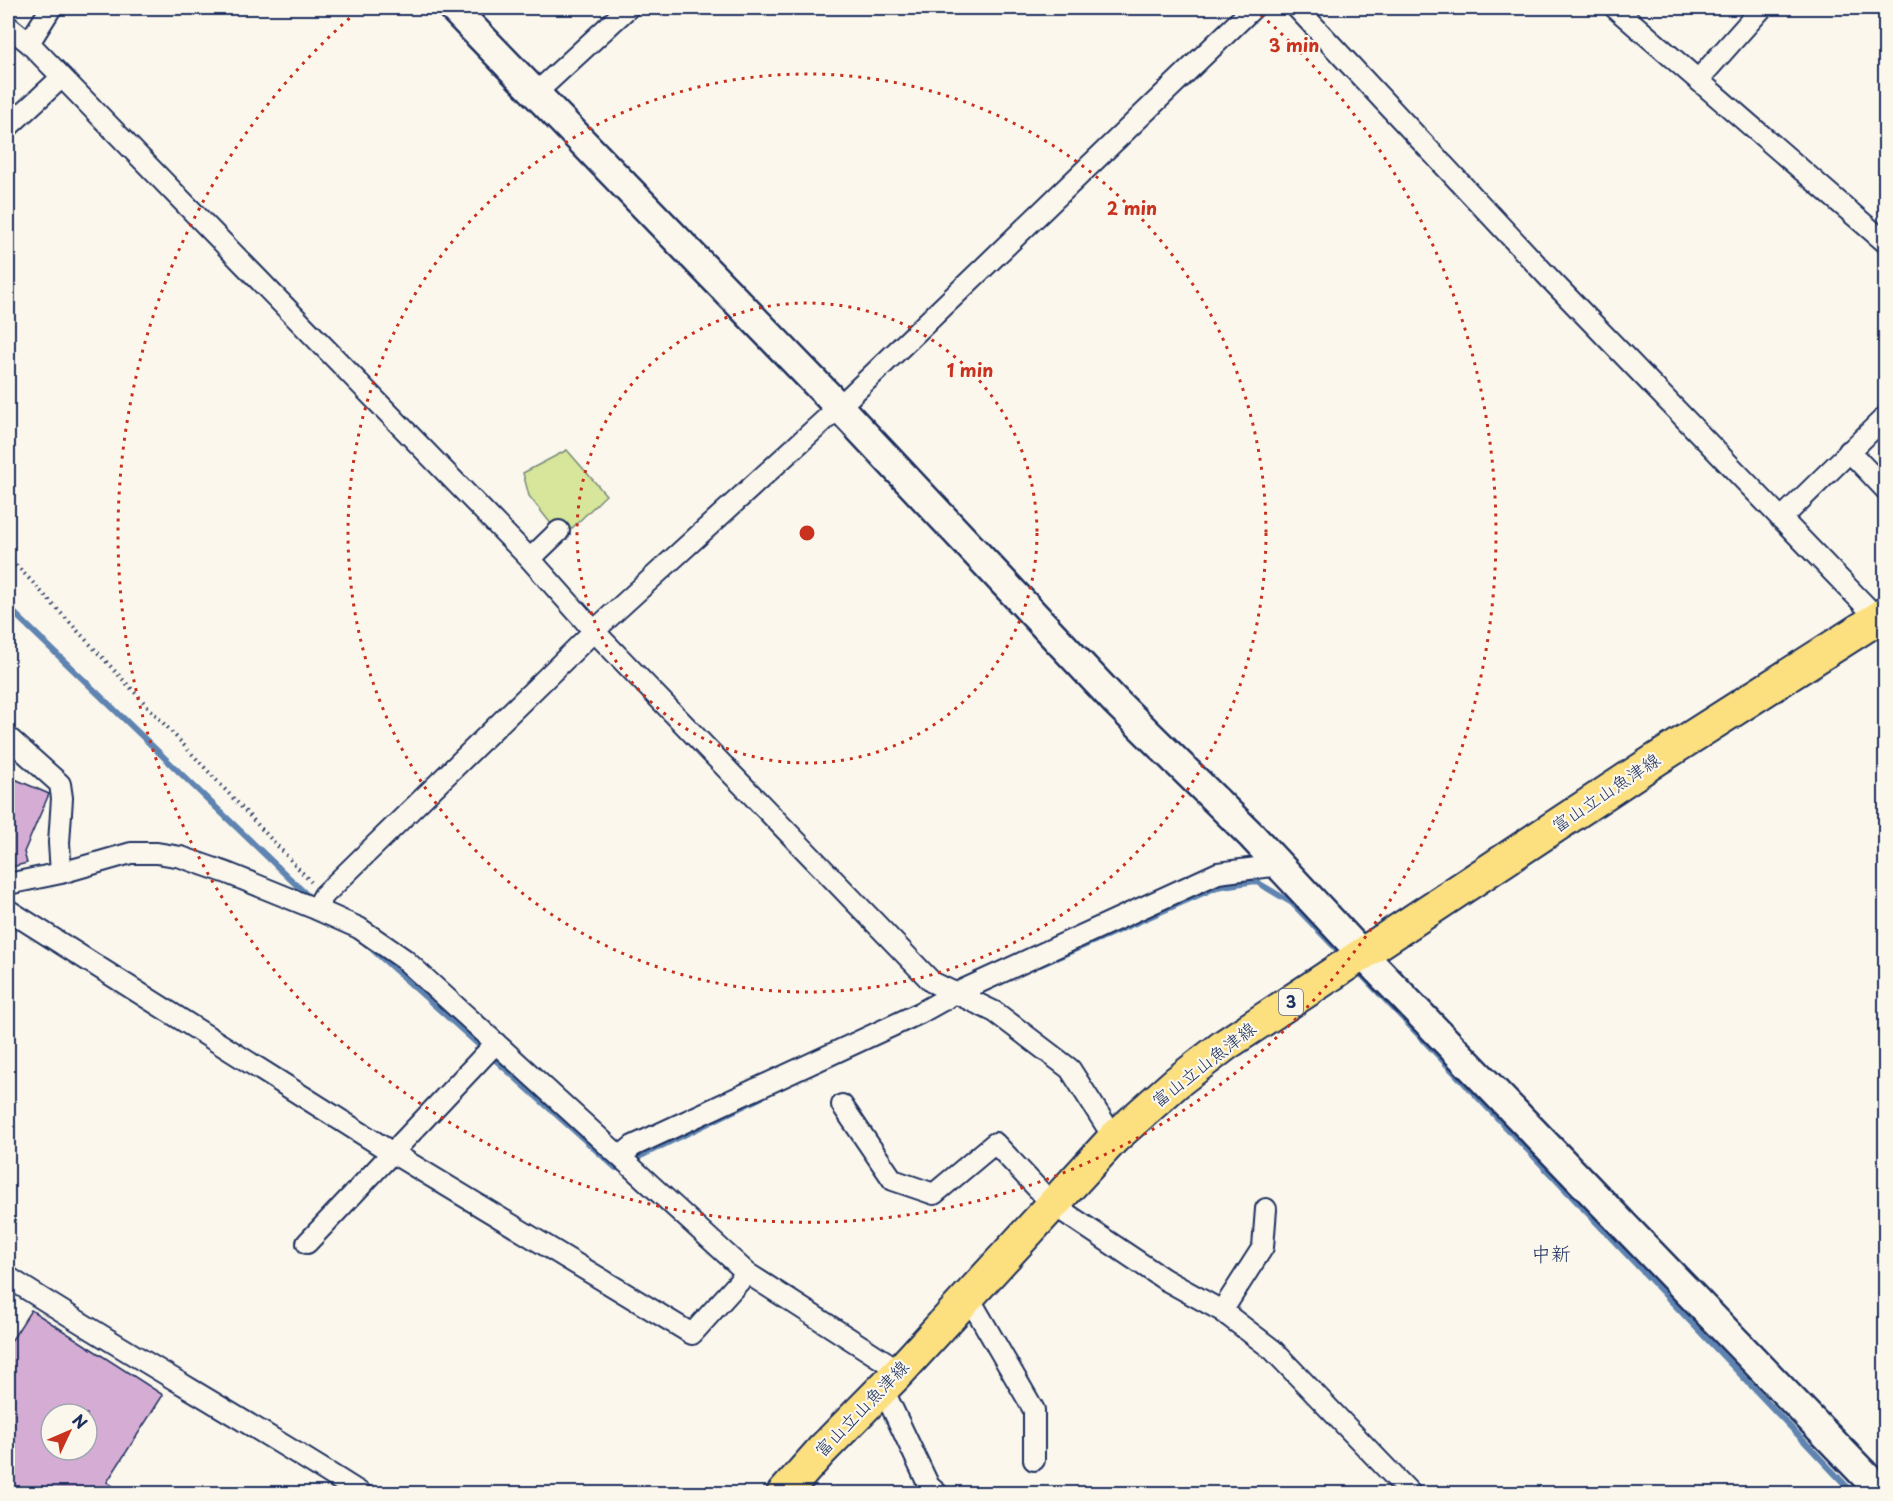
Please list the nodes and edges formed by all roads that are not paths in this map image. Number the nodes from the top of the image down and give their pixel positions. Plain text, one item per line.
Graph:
1 (51, 8) edge
2 (453, 8) edge
3 (628, 8) edge
4 (1253, 8) edge
5 (1297, 8) edge
6 (1615, 8) edge
7 (1762, 8) edge
8 (8, 26) edge
9 (29, 43) junction
10 (62, 77) junction
11 (1698, 80) junction
12 (536, 93) junction
13 (8, 127) edge
14 (1886, 243) edge
15 (839, 407) junction
16 (1886, 416) edge
17 (1849, 452) junction
18 (1886, 490) edge
19 (1781, 519) junction
20 (559, 531) dead end
21 (530, 559) junction
22 (1883, 619) edge
23 (594, 632) junction
24 (8, 739) edge
25 (1280, 866) junction
26 (61, 873) junction
27 (8, 884) edge
28 (320, 902) junction
29 (8, 910) edge
30 (1363, 955) junction
31 (954, 994) junction
32 (496, 1043) junction
33 (842, 1105) dead end
34 (1114, 1138) junction
35 (391, 1152) junction
36 (621, 1156) junction
37 (1052, 1204) junction
38 (1266, 1209) dead end
39 (307, 1243) dead end
40 (747, 1273) junction
41 (8, 1277) edge
42 (968, 1296) junction
43 (1222, 1311) junction
44 (891, 1380) junction
45 (1034, 1460) dead end
46 (1403, 1491) edge
47 (362, 1494) edge
48 (783, 1494) edge
49 (938, 1494) edge
50 (1882, 1494) edge

1 - 9 street
2 - 12 street
3 - 12 street
4 - 15 street
5 - 19 street
6 - 11 street
7 - 11 street
8 - 9 street
9 - 10 street
10 - 13 street
10 - 21 street
11 - 14 street
12 - 15 street
15 - 23 street
15 - 25 street
16 - 17 street
17 - 18 street
17 - 19 street
19 - 22 street
20 - 21 street
21 - 23 street
22 - 30 main road, 富山立山魚津線 / 3
23 - 28 street
23 - 31 street
24 - 26 street
25 - 30 street
25 - 31 street
26 - 27 street
26 - 28 street
28 - 32 street
29 - 35 street
30 - 34 main road, 富山立山魚津線 / 3
30 - 50 street
31 - 34 street
31 - 36 street
32 - 35 street
32 - 36 street
33 - 37 street
34 - 37 main road, 富山立山魚津線 / 3
35 - 39 street
35 - 40 street
36 - 40 street
37 - 42 main road, 富山立山魚津線 / 3
37 - 43 street
38 - 43 street
40 - 44 street
41 - 47 street
42 - 44 main road, 富山立山魚津線 / 3
42 - 45 street
43 - 46 street
44 - 48 main road, 富山立山魚津線 / 3
44 - 49 street

